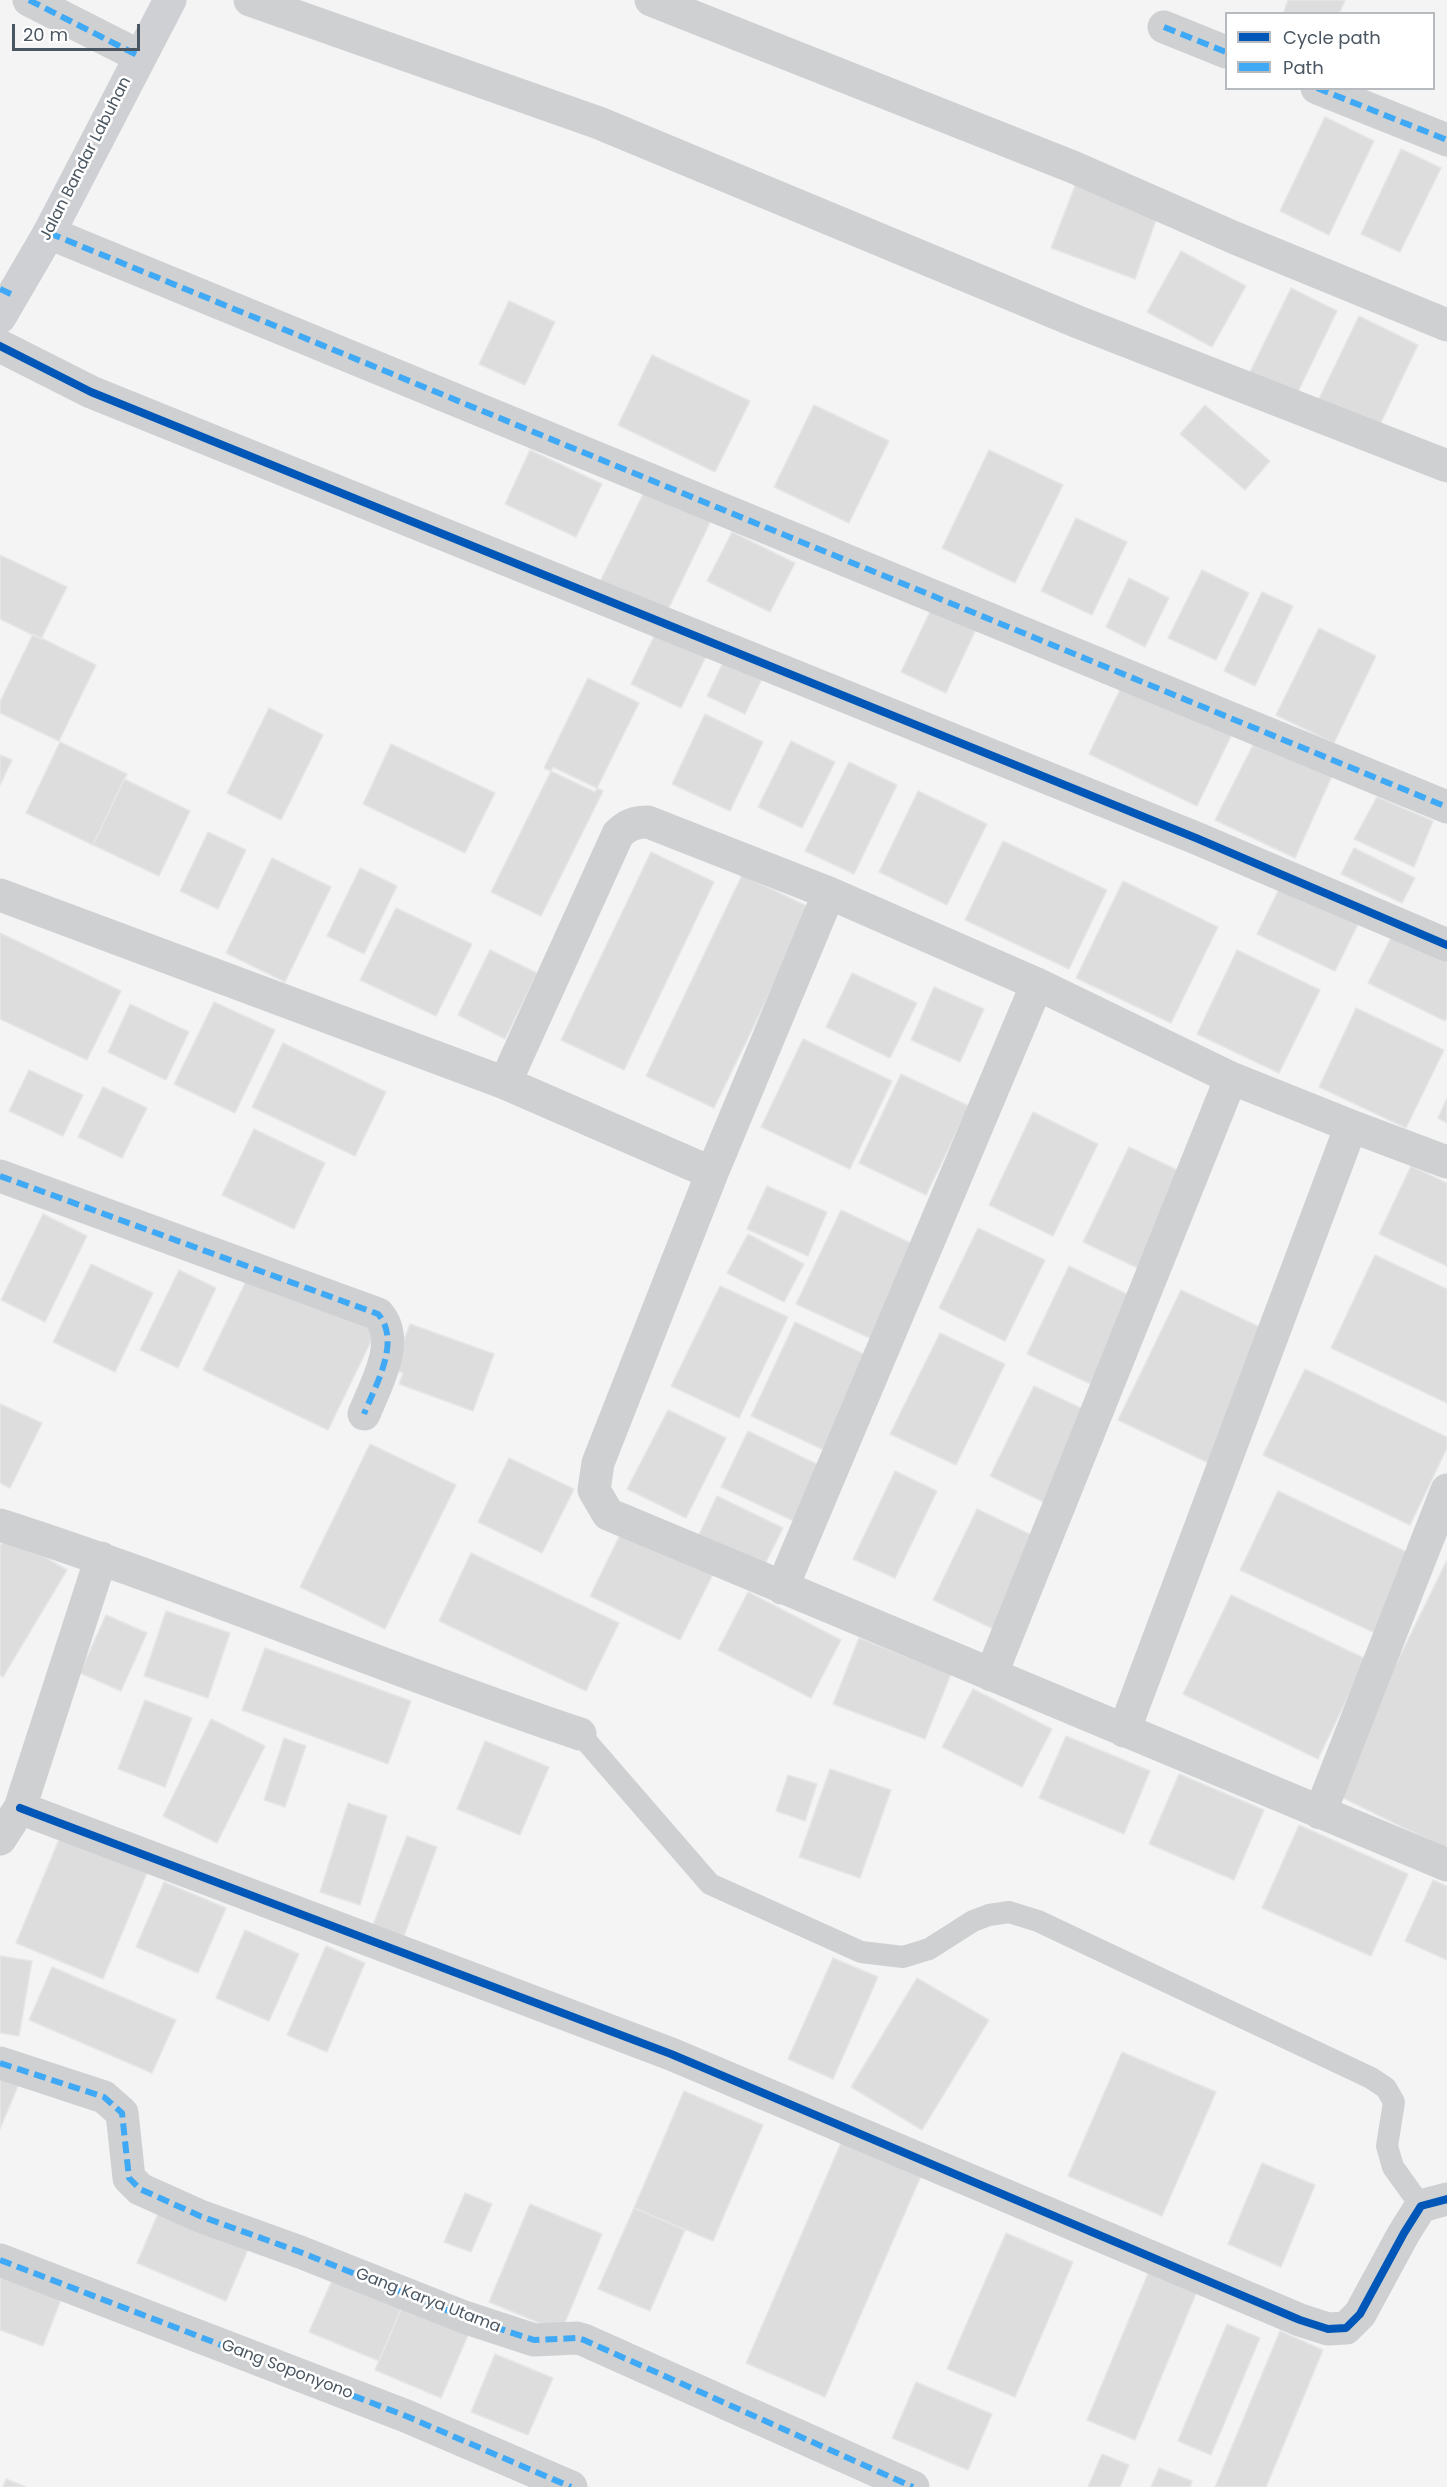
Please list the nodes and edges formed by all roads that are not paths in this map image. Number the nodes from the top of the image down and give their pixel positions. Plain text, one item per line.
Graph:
1 (29, 0) edge
2 (170, 0) edge
3 (250, 0) edge
4 (651, 0) edge
5 (1164, 27) dead end
6 (1225, 51) edge
7 (139, 56) junction
8 (1322, 90) edge
9 (1447, 140) edge
10 (49, 232) junction
11 (4, 300) edge
12 (1447, 325) edge
13 (0, 346) edge
14 (1447, 466) edge
15 (1447, 807) edge
16 (829, 893) junction
17 (0, 895) edge
18 (1447, 945) edge
19 (1037, 984) junction
20 (1231, 1078) junction
21 (505, 1083) junction
22 (1351, 1126) junction
23 (1447, 1162) edge
24 (712, 1173) junction
25 (0, 1176) edge
26 (364, 1414) dead end
27 (1447, 1490) edge
28 (0, 1525) edge
29 (101, 1558) junction
30 (782, 1588) junction
31 (991, 1675) junction
32 (1124, 1731) junction
33 (580, 1734) joint
34 (20, 1808) junction
35 (1320, 1813) junction
36 (0, 1839) edge
37 (1447, 1865) edge
38 (0, 2063) edge
39 (1434, 2203) edge
40 (0, 2260) edge
41 (571, 2487) edge
42 (913, 2487) edge

1 - 7 street
2 - 7 main road, Jalan Bandar Labuhan
3 - 14 street
4 - 12 street
5 - 6 street
7 - 10 main road, Jalan Bandar Labuhan
8 - 9 street
10 - 11 main road, Jalan Bandar Labuhan
10 - 15 street
13 - 18 street
16 - 19 street
16 - 21 street
16 - 24 street
17 - 21 street
19 - 20 street
19 - 30 street
20 - 22 street
20 - 31 street
21 - 24 street
22 - 23 street
22 - 32 street
24 - 30 street
25 - 26 street
27 - 35 street
28 - 29 street
29 - 33 street
29 - 34 street
30 - 31 street
31 - 32 street
32 - 35 street
33 - 39 lane
34 - 36 street
34 - 39 street
35 - 37 street
38 - 42 street, Gang Karya Utama
40 - 41 street, Gang Soponyono

